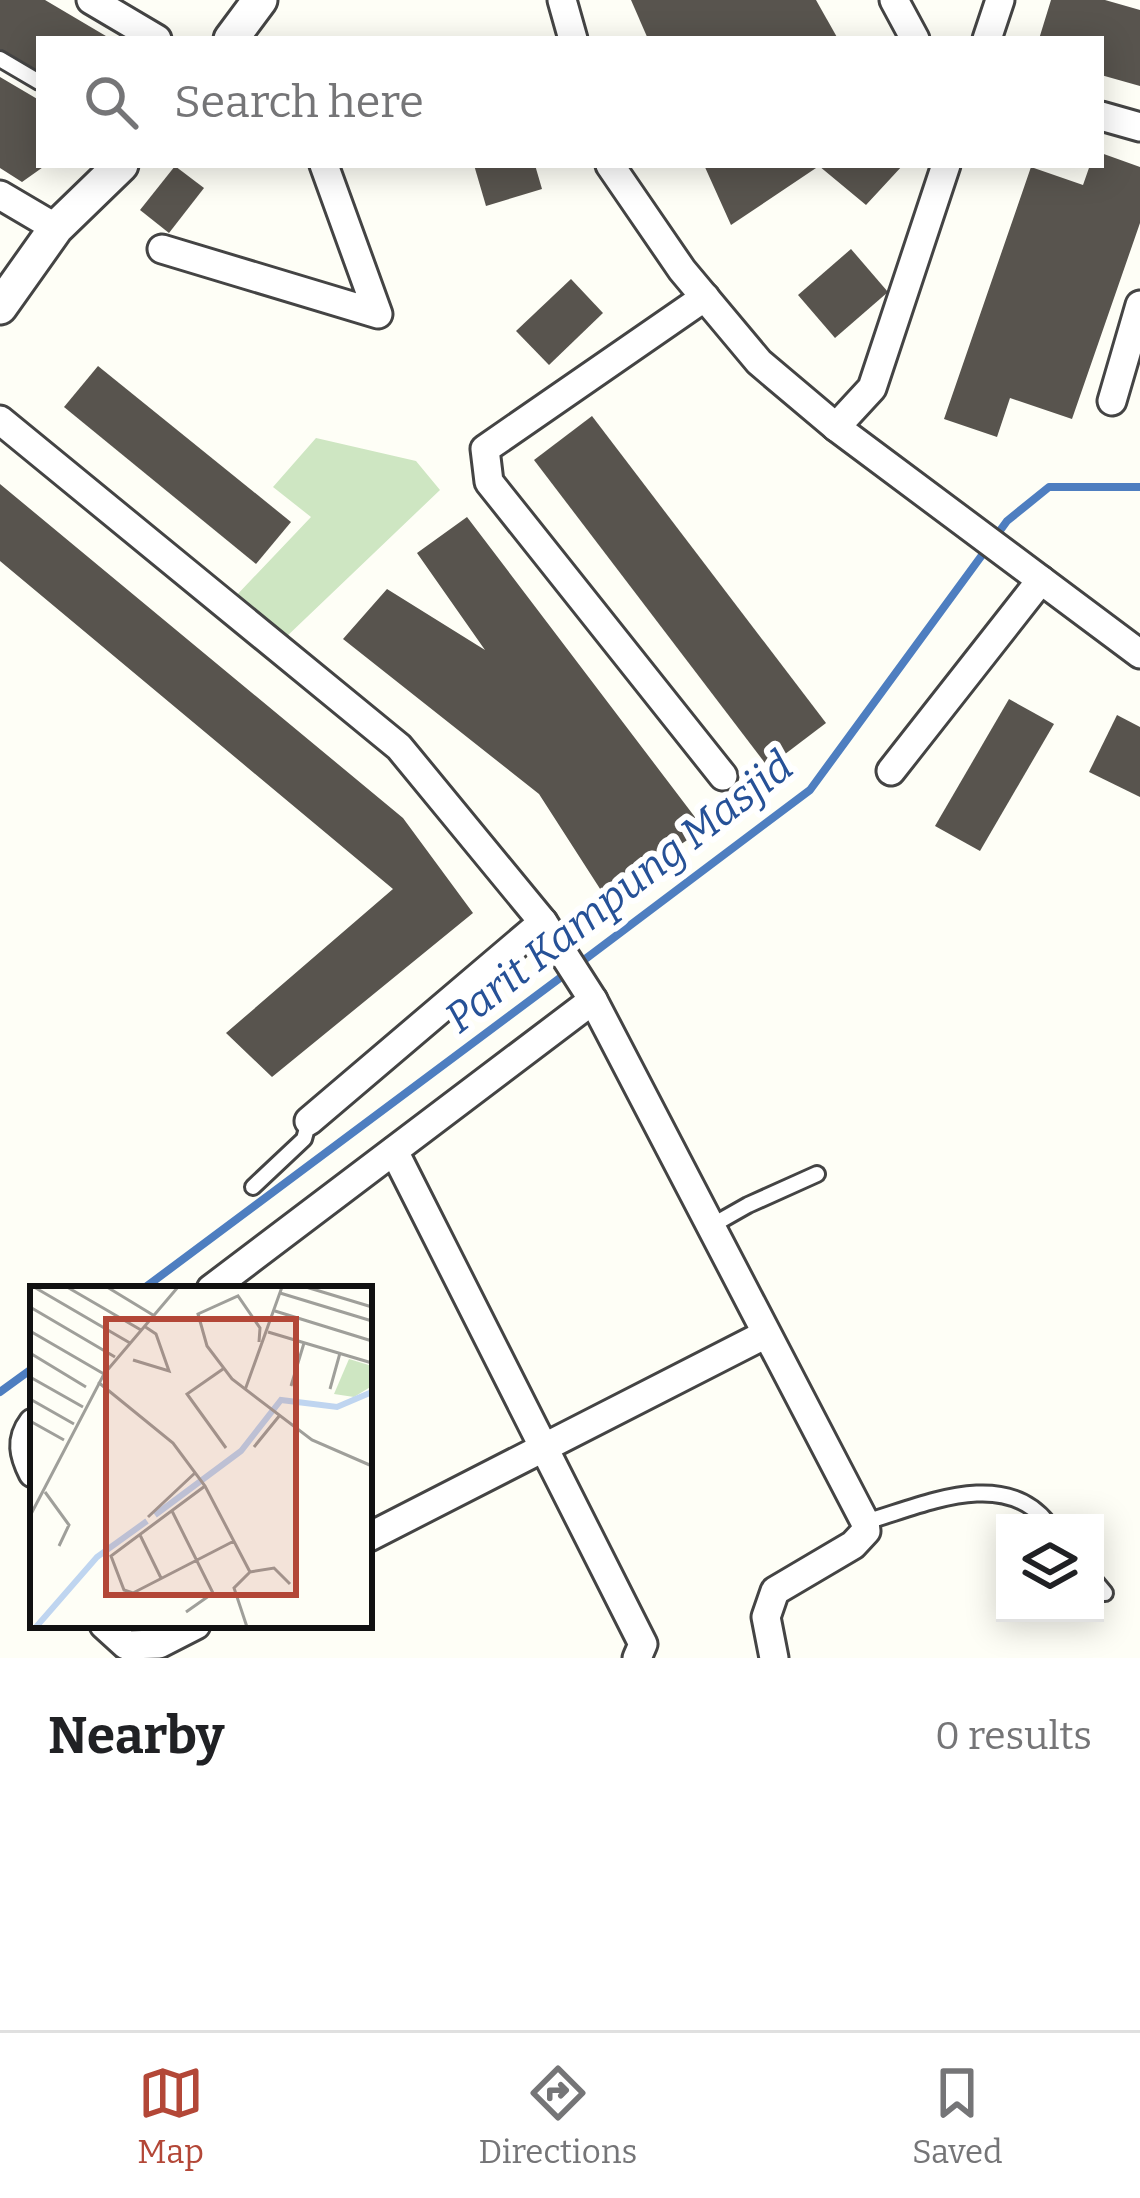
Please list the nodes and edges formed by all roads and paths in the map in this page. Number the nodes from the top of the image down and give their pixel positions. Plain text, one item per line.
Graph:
1 (91, 0) edge
2 (260, 0) edge
3 (562, 0) edge
4 (894, 0) edge
5 (1000, 0) edge
6 (152, 36) edge
7 (233, 36) edge
8 (572, 36) edge
9 (913, 36) edge
10 (988, 36) edge
11 (0, 59) edge
12 (36, 80) edge
13 (1104, 117) edge
14 (1140, 128) edge
15 (118, 168) edge
16 (325, 168) edge
17 (612, 168) edge
18 (945, 168) edge
19 (0, 196) edge
20 (56, 228) junction
21 (162, 249) dead end
22 (705, 297) junction
23 (1140, 305) edge
24 (0, 307) edge
25 (1112, 401) dead end
26 (0, 420) edge
27 (836, 427) junction
28 (1041, 580) junction
29 (1140, 654) edge
30 (891, 771) dead end
31 (723, 776) dead end
32 (543, 922) junction
33 (588, 992) junction
34 (309, 1121) joint
35 (394, 1151) junction
36 (817, 1174) dead end
37 (253, 1187) dead end
38 (711, 1226) junction
39 (215, 1286) edge
40 (766, 1334) junction
41 (30, 1428) edge
42 (544, 1448) junction
43 (30, 1467) edge
44 (1041, 1514) edge
45 (865, 1522) junction
46 (372, 1535) edge
47 (107, 1628) edge
48 (190, 1628) edge
49 (637, 1658) edge
50 (775, 1658) edge

1 - 6 street
2 - 7 street
3 - 8 street
4 - 9 street
5 - 10 street
11 - 12 lane
13 - 14 street
15 - 20 street
16 - 21 street
17 - 22 street
18 - 27 street
19 - 20 street
20 - 24 street
22 - 27 street
22 - 31 street
23 - 25 street
26 - 32 street
27 - 28 street
28 - 29 street
28 - 30 street
32 - 33 street
32 - 34 street
33 - 35 street
33 - 38 street
34 - 37 lane
35 - 39 street
35 - 42 street
36 - 38 lane
38 - 40 street
40 - 42 street
40 - 45 street
41 - 43 street
42 - 46 street
42 - 49 street
44 - 45 lane
45 - 50 street
47 - 48 street

